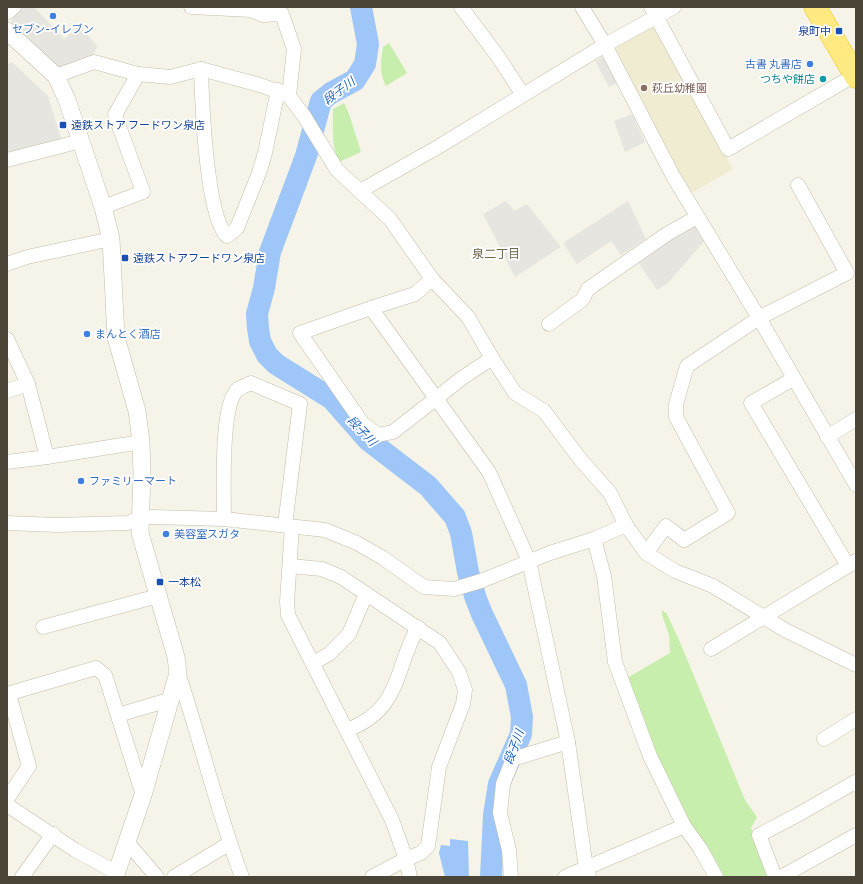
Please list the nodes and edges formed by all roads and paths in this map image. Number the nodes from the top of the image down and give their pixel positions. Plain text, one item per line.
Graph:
1 (14, 7) edge
2 (191, 7) edge
3 (461, 7) edge
4 (582, 7) edge
5 (674, 7) edge
6 (815, 7) edge
7 (654, 12) edge
8 (7, 13) edge
9 (10, 39) edge
10 (605, 45) junction
11 (201, 69) junction
12 (138, 74) junction
13 (56, 76) junction
14 (856, 76) edge
15 (283, 93) junction
16 (523, 95) junction
17 (81, 141) junction
18 (7, 160) edge
19 (798, 185) dead end
20 (360, 191) junction
21 (103, 207) junction
22 (697, 216) junction
23 (111, 239) junction
24 (7, 264) edge
25 (432, 279) junction
26 (371, 308) junction
27 (759, 318) junction
28 (549, 324) dead end
29 (7, 339) edge
30 (492, 358) junction
31 (793, 379) junction
32 (28, 384) junction
33 (7, 391) edge
34 (436, 398) junction
35 (856, 419) edge
36 (827, 437) junction
37 (141, 442) junction
38 (47, 457) junction
39 (7, 462) edge
40 (856, 485) edge
41 (141, 517) junction
42 (224, 519) junction
43 (7, 523) edge
44 (626, 524) junction
45 (289, 526) junction
46 (594, 540) junction
47 (646, 553) junction
48 (529, 561) junction
49 (852, 564) edge
50 (290, 566) junction
51 (366, 594) junction
52 (158, 596) junction
53 (763, 617) junction
54 (43, 627) dead end
55 (418, 627) junction
56 (711, 649) dead end
57 (313, 663) junction
58 (856, 665) edge
59 (178, 674) junction
60 (8, 694) edge
61 (172, 699) junction
62 (118, 715) junction
63 (856, 719) edge
64 (347, 730) junction
65 (824, 740) dead end
66 (568, 742) junction
67 (856, 785) edge
68 (143, 795) junction
69 (7, 799) edge
70 (7, 805) edge
71 (684, 826) junction
72 (53, 834) junction
73 (856, 836) edge
74 (127, 842) junction
75 (230, 843) junction
76 (406, 859) junction
77 (588, 872) edge
78 (116, 875) edge
79 (22, 877) edge
80 (157, 877) edge
81 (174, 877) edge
82 (242, 877) edge
83 (372, 877) edge
84 (410, 877) edge
85 (511, 877) edge
86 (565, 877) edge
87 (716, 877) edge
88 (775, 877) edge
89 (781, 877) edge

1 - 8 street
2 - 15 street
3 - 16 street
4 - 10 street
5 - 7 street
6 - 14 highway
7 - 10 street
7 - 14 street
9 - 13 street
10 - 16 street
10 - 22 street
11 - 12 street
11 - 15 street
11 - 15 street
12 - 13 street
12 - 21 street
13 - 17 street
15 - 20 street
16 - 20 street
17 - 18 street
17 - 21 street
19 - 27 street
20 - 25 street
21 - 23 street
22 - 27 street
22 - 28 street
23 - 24 street
23 - 37 street
25 - 26 street
25 - 30 street
26 - 34 street
26 - 34 street
27 - 31 street
27 - 47 street
29 - 32 street
30 - 34 street
30 - 44 street
31 - 36 street
31 - 49 street
32 - 33 street
32 - 38 street
34 - 48 street
35 - 36 street
36 - 40 street
37 - 38 street
37 - 41 street
38 - 39 street
41 - 42 street
41 - 43 street
41 - 52 street
42 - 45 street
42 - 45 street
44 - 46 street
44 - 47 street
45 - 48 street
45 - 50 street
46 - 48 street
46 - 71 street
47 - 53 street
48 - 66 street
49 - 53 street
50 - 51 street
50 - 57 street
51 - 55 street
51 - 57 street
52 - 54 street
52 - 59 street
53 - 56 street
53 - 58 street
55 - 64 street
55 - 76 street
57 - 64 street
59 - 61 street
59 - 75 street
60 - 62 street
60 - 69 street
61 - 62 street
61 - 68 street
62 - 68 street
63 - 65 street
64 - 76 street
66 - 77 street
66 - 85 street
67 - 88 street
68 - 74 street
70 - 72 street
71 - 77 street
71 - 87 street
72 - 78 street
72 - 79 street
73 - 89 street
74 - 78 street
74 - 80 street
75 - 81 street
75 - 82 street
76 - 83 street
76 - 84 street
77 - 86 street

